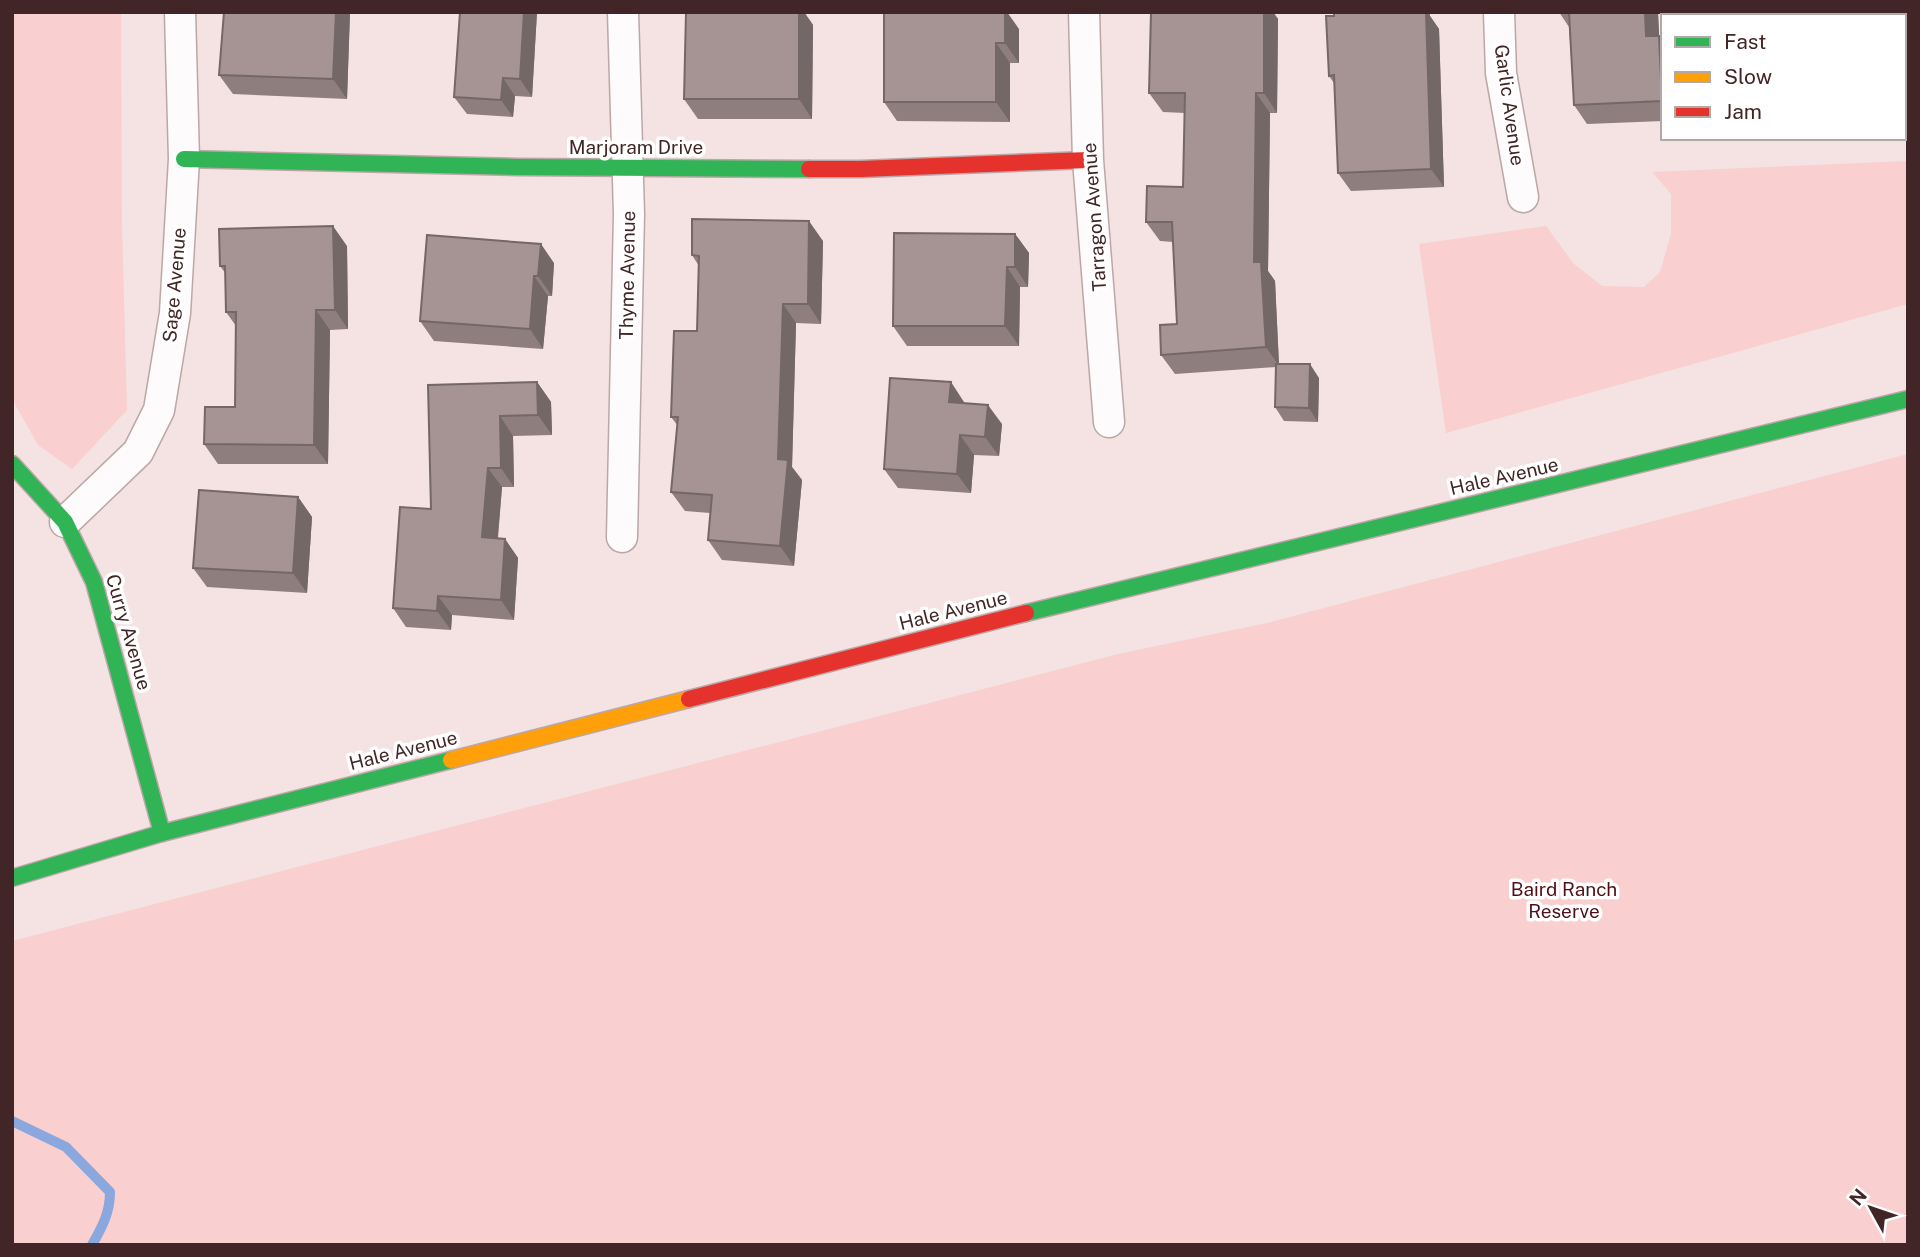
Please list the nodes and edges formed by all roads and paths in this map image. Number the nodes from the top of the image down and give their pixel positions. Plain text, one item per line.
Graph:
1 (180, 12) edge
2 (623, 12) edge
3 (1084, 12) edge
4 (1499, 12) edge
5 (184, 159) junction
6 (1088, 160) junction
7 (628, 169) junction
8 (1523, 197) dead end
9 (1908, 399) edge
10 (1109, 422) dead end
11 (12, 464) edge
12 (65, 522) junction
13 (622, 537) dead end
14 (162, 833) junction
15 (12, 878) edge

1 - 5 street, Sage Avenue
2 - 7 street, Thyme Avenue
3 - 6 street, Tarragon Avenue
4 - 8 street, Garlic Avenue
5 - 7 main road, Marjoram Drive
5 - 12 street, Sage Avenue
6 - 7 main road, Marjoram Drive
6 - 10 street, Tarragon Avenue
7 - 13 street, Thyme Avenue
9 - 14 main road, Hale Avenue
11 - 12 main road, Curry Avenue
12 - 14 main road, Curry Avenue
14 - 15 main road, Hale Avenue

